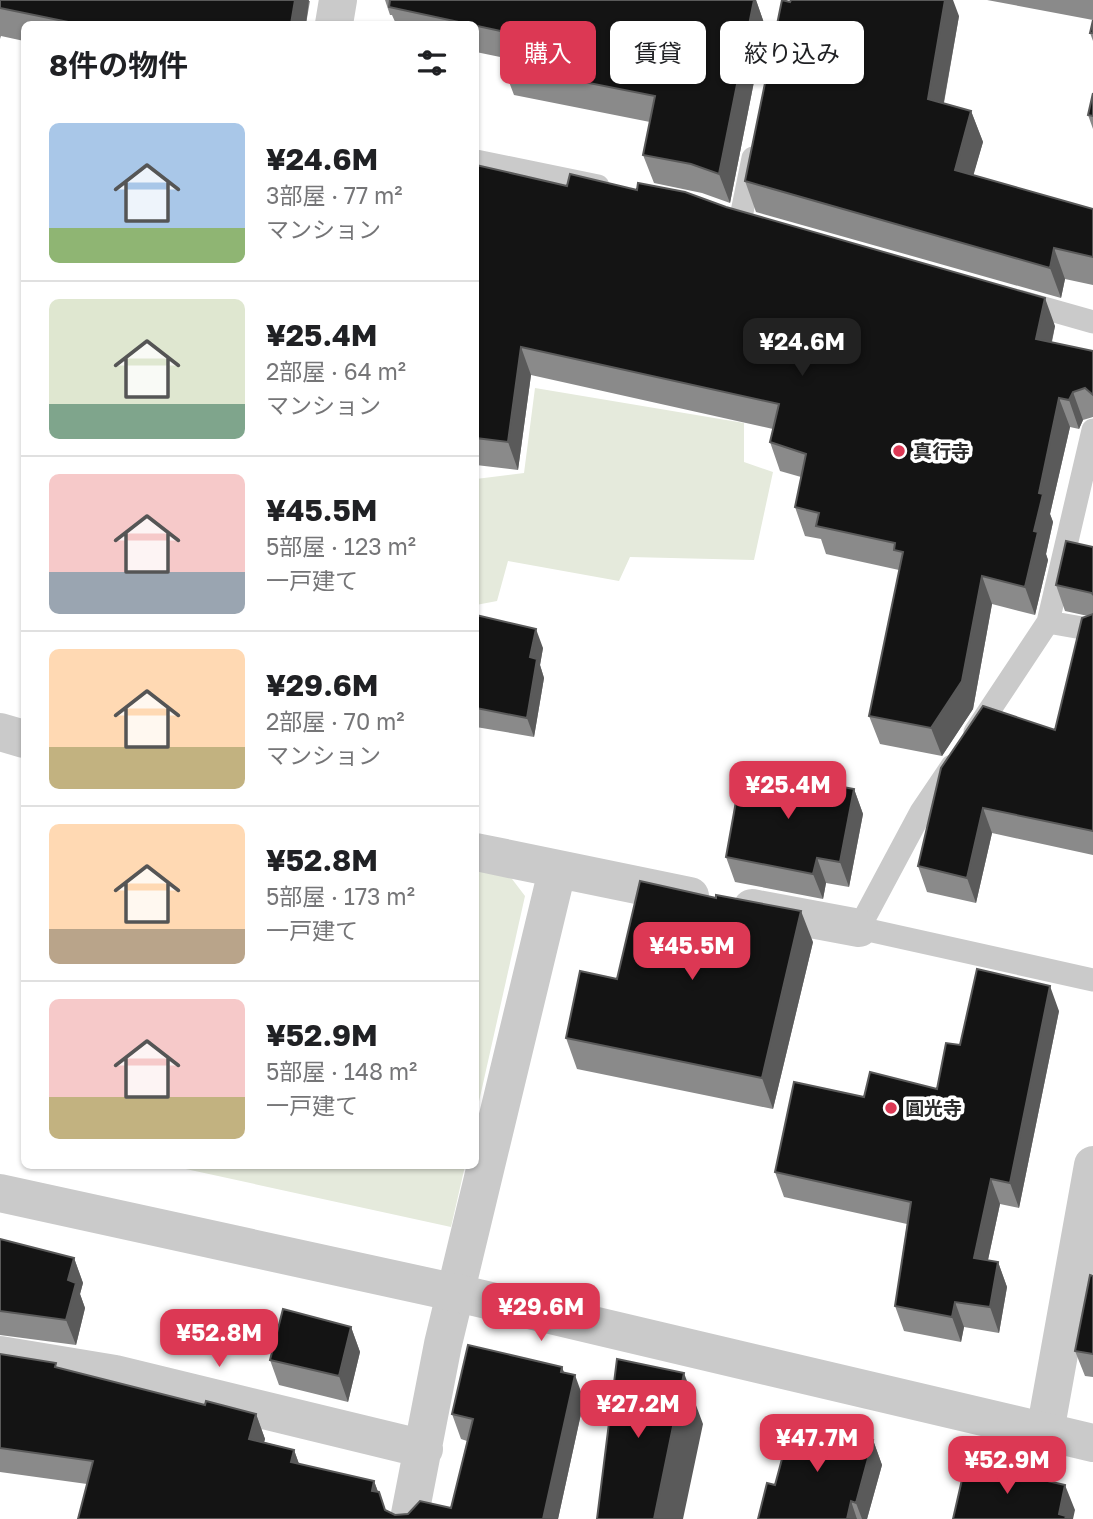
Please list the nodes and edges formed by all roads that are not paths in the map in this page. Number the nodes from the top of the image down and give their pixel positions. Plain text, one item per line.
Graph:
1 (338, 0) edge
2 (334, 21) edge
3 (758, 131) edge
4 (479, 161) edge
5 (624, 191) edge
6 (766, 229) edge
7 (1002, 296) edge
8 (1093, 321) edge
9 (1093, 430) edge
10 (1048, 622) junction
11 (1093, 630) edge
12 (0, 732) edge
13 (21, 738) edge
14 (479, 853) edge
15 (557, 871) junction
16 (859, 928) junction
17 (1093, 980) edge
18 (1093, 1165) edge
19 (0, 1194) edge
20 (457, 1293) junction
21 (0, 1355) edge
22 (1045, 1432) junction
23 (1093, 1443) edge
24 (424, 1449) junction
25 (409, 1519) edge

1 - 2 street
3 - 6 lane
4 - 5 lane
7 - 8 lane
9 - 10 lane
10 - 11 lane
10 - 16 lane
12 - 13 street
14 - 15 street
15 - 16 street
15 - 20 street
16 - 17 lane
18 - 22 street
19 - 20 street
20 - 22 street
20 - 24 street
21 - 24 street
22 - 23 street
24 - 25 street

